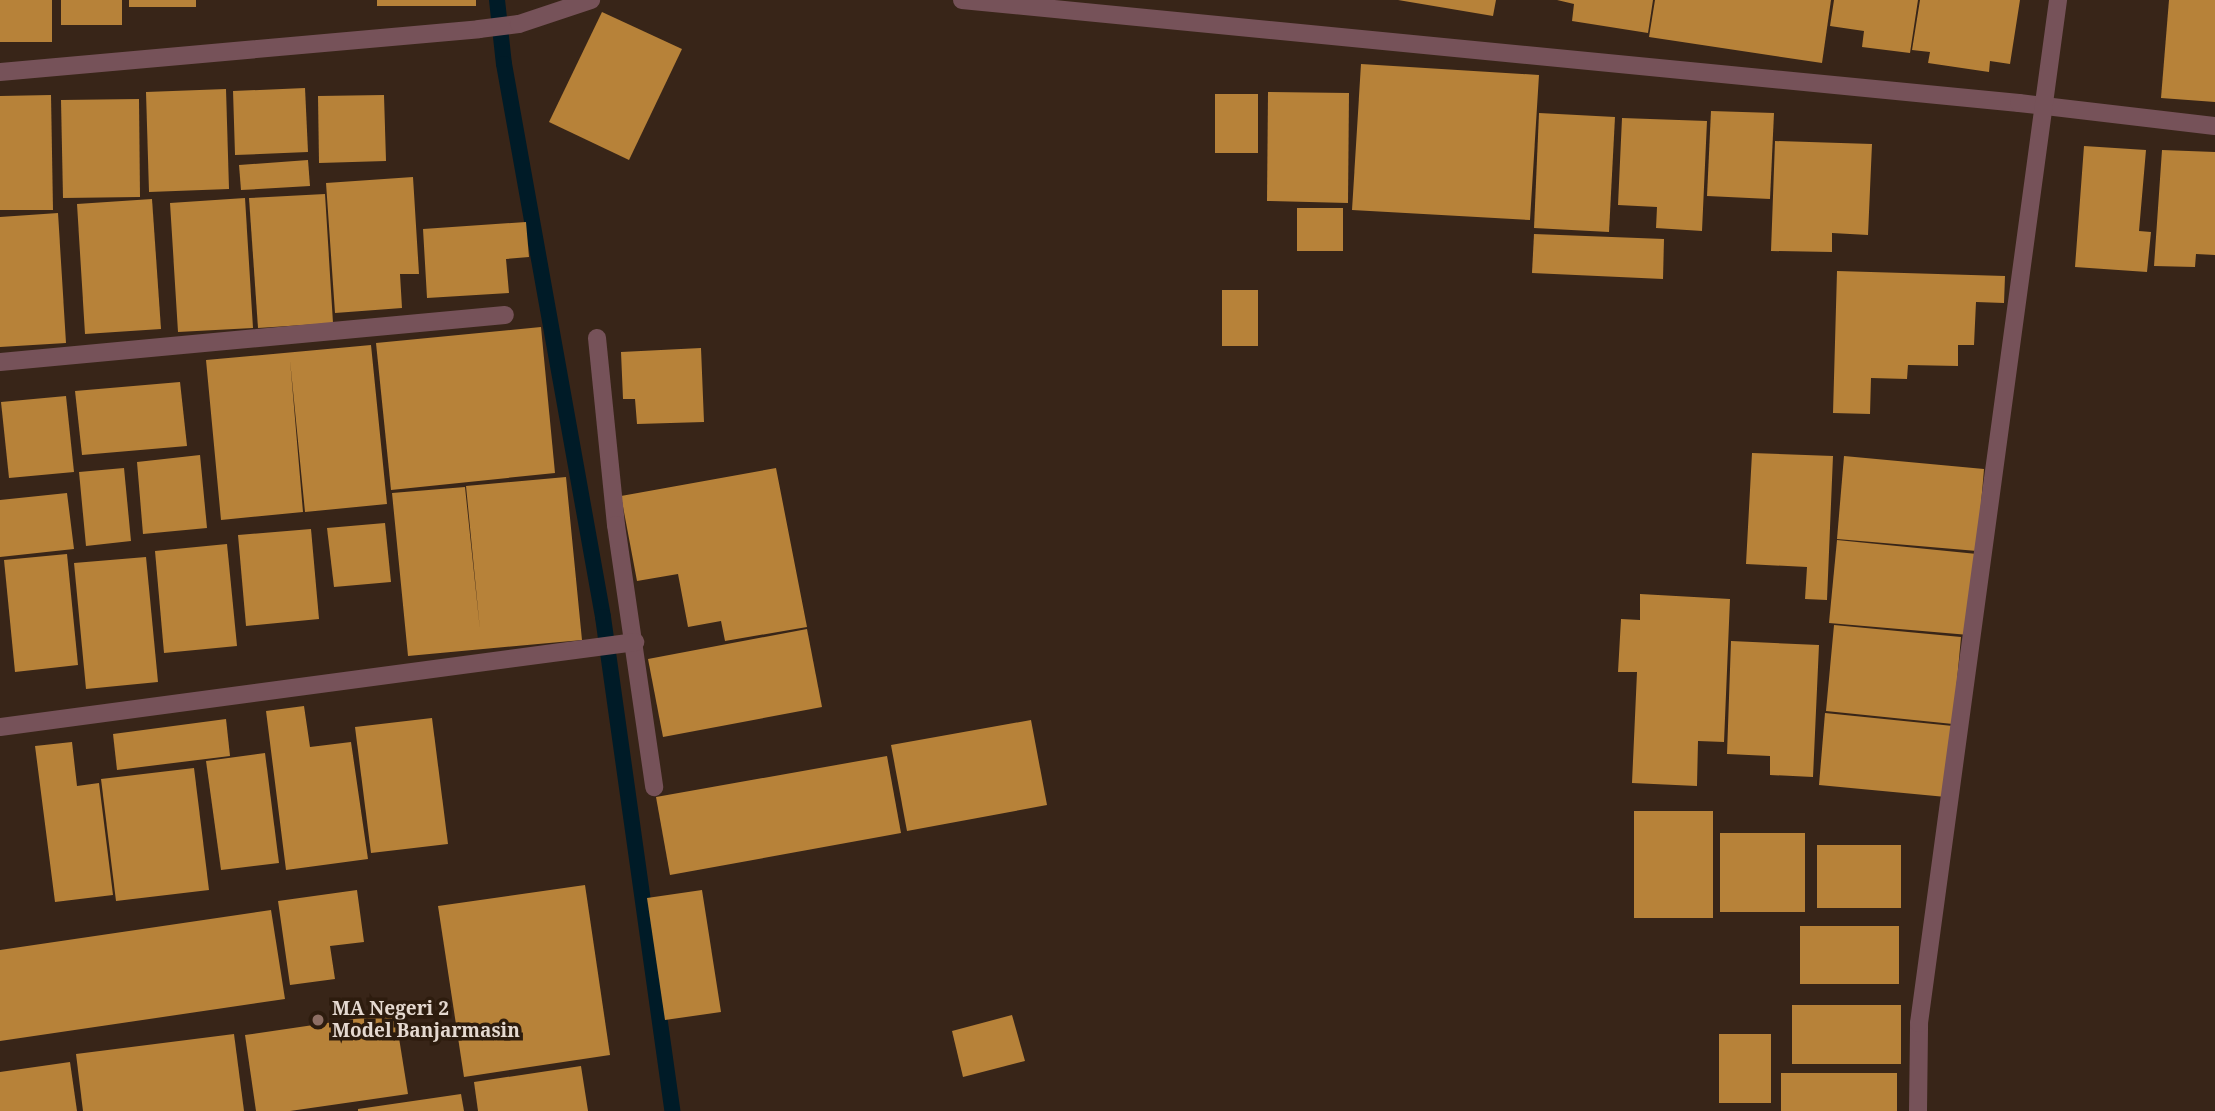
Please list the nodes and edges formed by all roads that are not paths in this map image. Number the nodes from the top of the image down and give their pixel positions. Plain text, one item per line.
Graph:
1 (591, 0) edge
2 (962, 0) edge
3 (2058, 0) edge
4 (0, 72) edge
5 (2044, 106) junction
6 (2215, 126) edge
7 (505, 315) dead end
8 (597, 338) dead end
9 (0, 362) edge
10 (635, 642) junction
11 (0, 727) edge
12 (654, 787) dead end
13 (1917, 1111) edge

1 - 4 street
2 - 5 street
3 - 5 street
5 - 6 street
5 - 13 street
7 - 9 street
8 - 10 street
10 - 11 street
10 - 12 street

